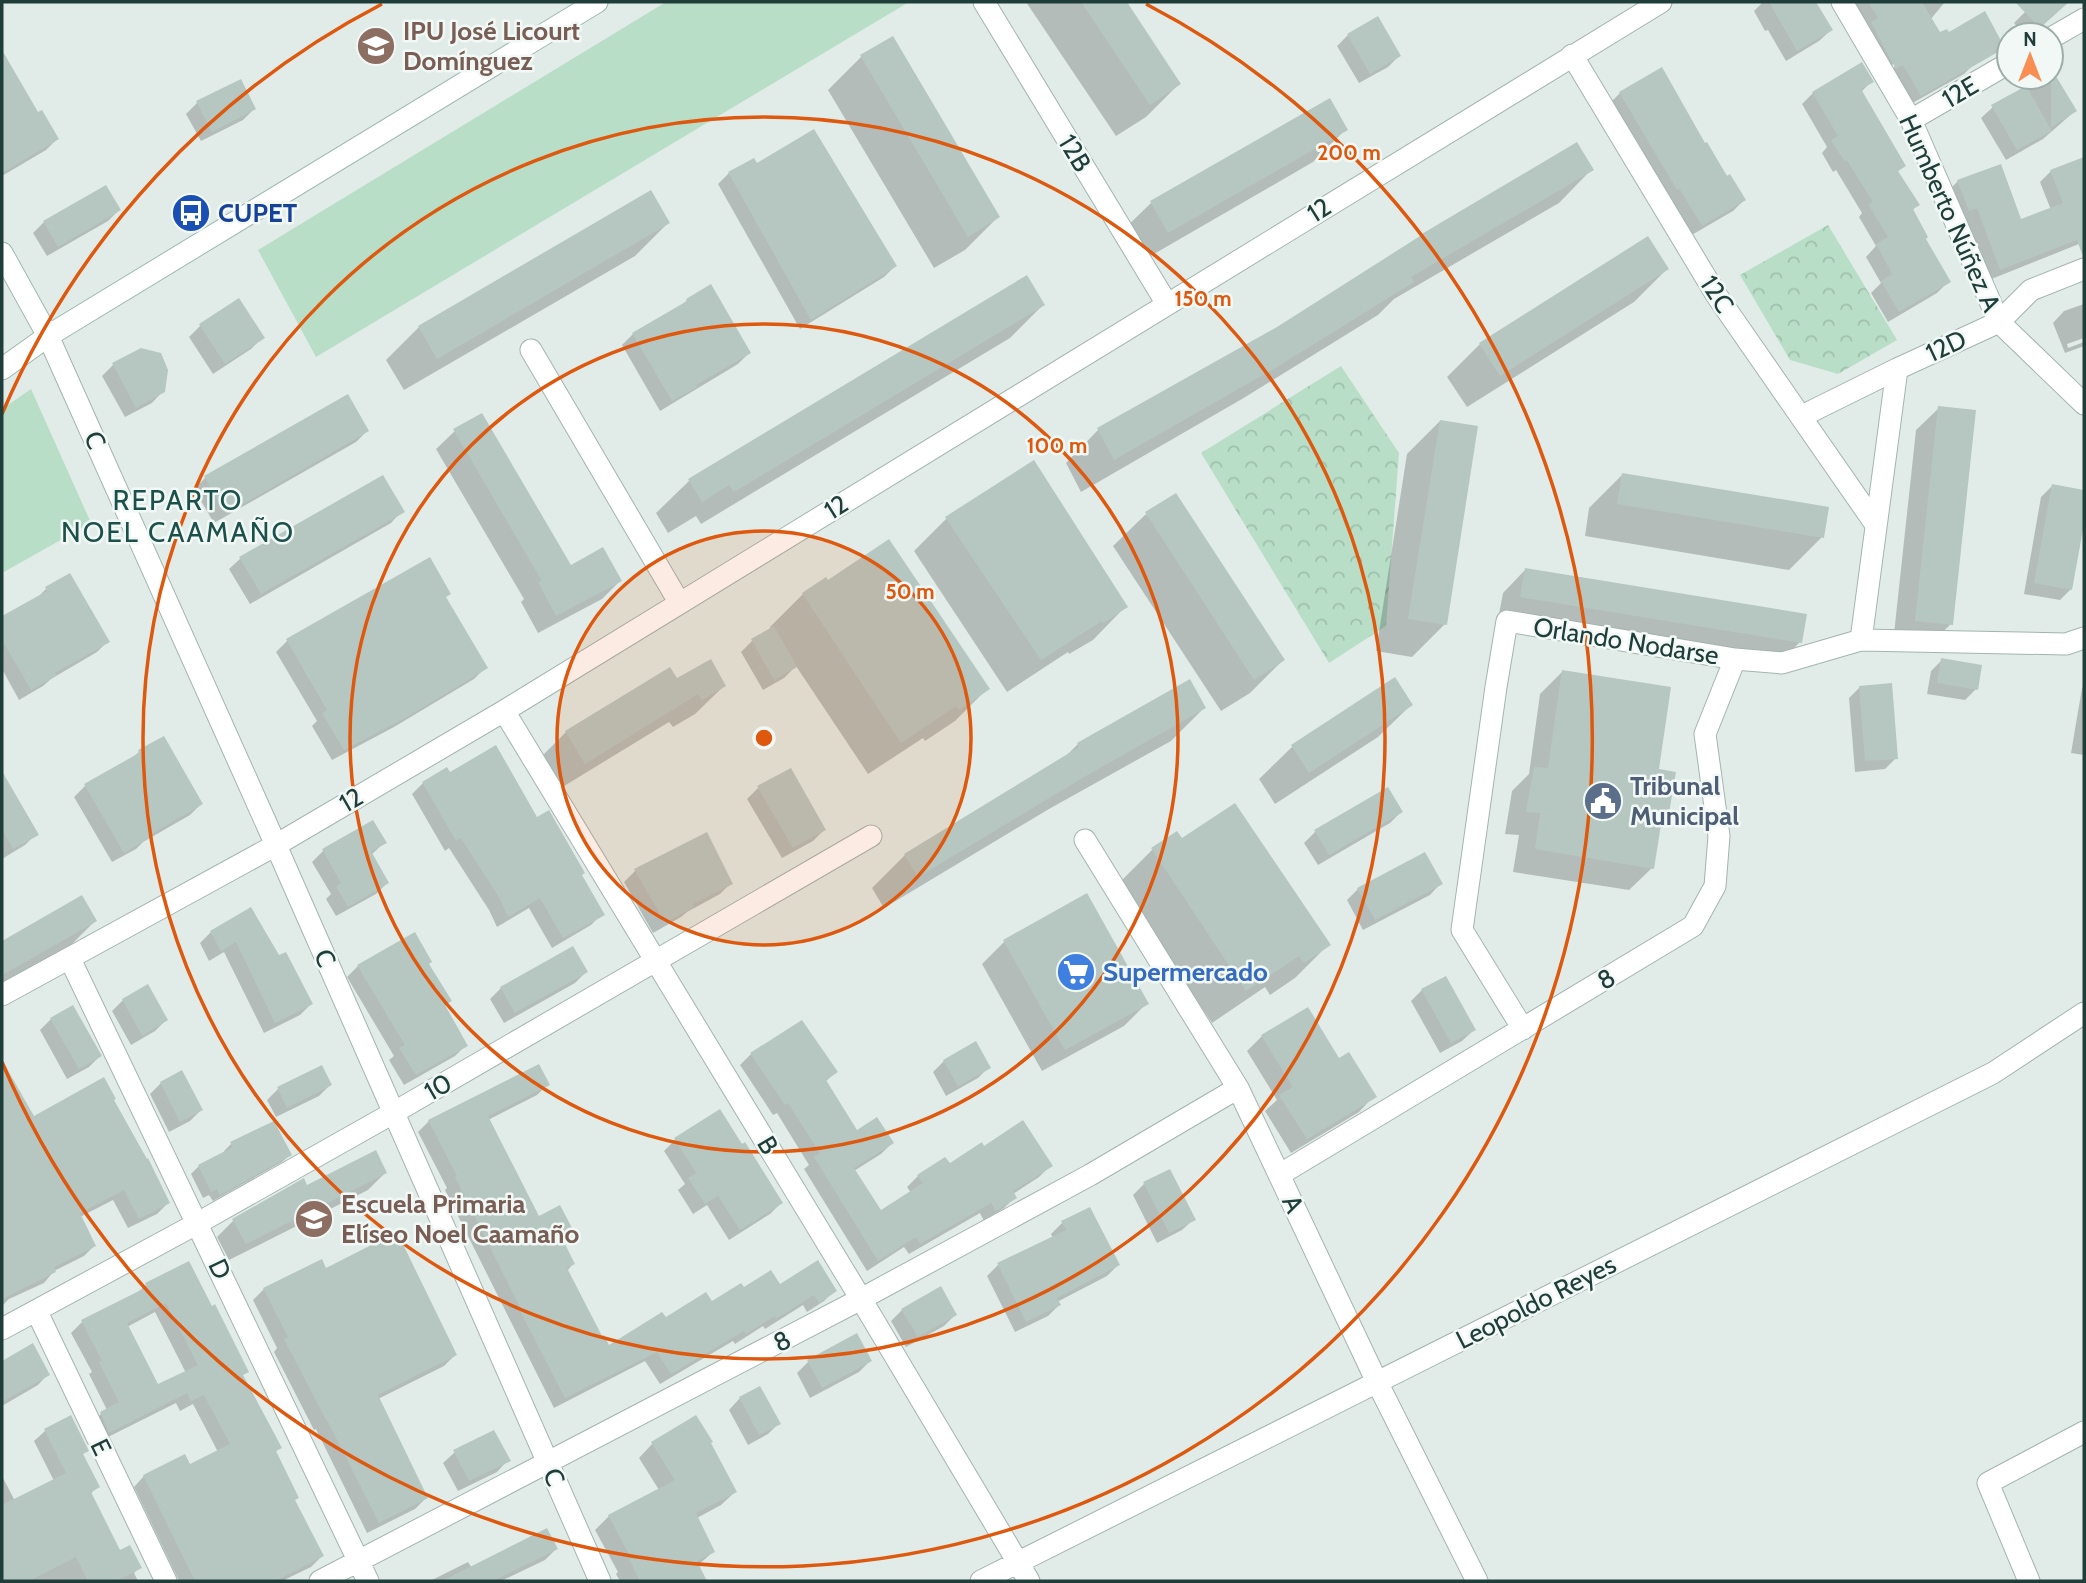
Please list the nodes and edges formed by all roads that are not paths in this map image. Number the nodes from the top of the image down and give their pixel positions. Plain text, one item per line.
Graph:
1 (597, 2) edge
2 (984, 2) edge
3 (1661, 2) edge
4 (1842, 2) edge
5 (2084, 19) edge
6 (2065, 30) edge
7 (1572, 55) junction
8 (1995, 71) edge
9 (1911, 121) junction
10 (2, 253) edge
11 (2084, 269) edge
12 (1167, 304) junction
13 (1999, 322) junction
14 (48, 336) junction
15 (531, 350) dead end
16 (2, 369) edge
17 (1896, 369) junction
18 (2084, 404) edge
19 (1802, 416) junction
20 (1876, 525) junction
21 (679, 602) junction
22 (2084, 638) edge
23 (1861, 640) junction
24 (1735, 659) junction
25 (504, 711) junction
26 (871, 836) dead end
27 (1086, 840) dead end
28 (276, 845) junction
29 (70, 958) junction
30 (655, 960) junction
31 (2, 995) edge
32 (2084, 1013) edge
33 (1523, 1029) junction
34 (1238, 1088) junction
35 (394, 1113) junction
36 (1279, 1175) junction
37 (198, 1223) junction
38 (861, 1299) junction
39 (37, 1312) junction
40 (2, 1329) edge
41 (1377, 1382) junction
42 (2084, 1432) edge
43 (548, 1463) junction
44 (359, 1562) junction
45 (1024, 1572) edge
46 (166, 1581) edge
47 (320, 1581) edge
48 (368, 1581) edge
49 (600, 1581) edge
50 (981, 1581) edge
51 (1477, 1581) edge
52 (2029, 1581) edge

1 - 14 street
2 - 12 street, 12B
3 - 7 street, 12
4 - 9 street, Humberto Núñez A
5 - 6 street
7 - 12 street, 12
7 - 19 street, 12C
8 - 9 street, 12E
9 - 13 street, Humberto Núñez A
10 - 14 street, C
11 - 13 street, 12D
12 - 21 street, 12
13 - 17 street, 12D
13 - 18 street, Humberto Núñez A
14 - 16 street
14 - 28 street, C
15 - 21 street
17 - 19 street, 12D
17 - 20 street
19 - 20 street, 12C
20 - 23 street
21 - 25 street, 12
22 - 23 street, Orlando Nodarse
23 - 24 street, Orlando Nodarse
24 - 33 street, 8
24 - 33 street, Orlando Nodarse
25 - 28 street, 12
25 - 30 street, B
26 - 30 street, 10
27 - 34 street, A
28 - 29 street, 12
28 - 35 street, C
29 - 31 street, 12
29 - 37 street, D
30 - 35 street, 10
30 - 38 street, B
32 - 41 street, Leopoldo Reyes
33 - 36 street, 8
34 - 36 street, A
34 - 38 street, 8
35 - 37 street, 10
35 - 43 street, C
36 - 41 street, A
37 - 39 street, 10
37 - 44 street, D
38 - 43 street, 8
38 - 45 street, B
39 - 40 street, 10
39 - 46 street, E
41 - 45 street, Leopoldo Reyes
41 - 51 street, A
42 - 52 street
43 - 44 street, 8
43 - 49 street, C
44 - 47 street, 8
44 - 48 street, D
45 - 50 street, Leopoldo Reyes

